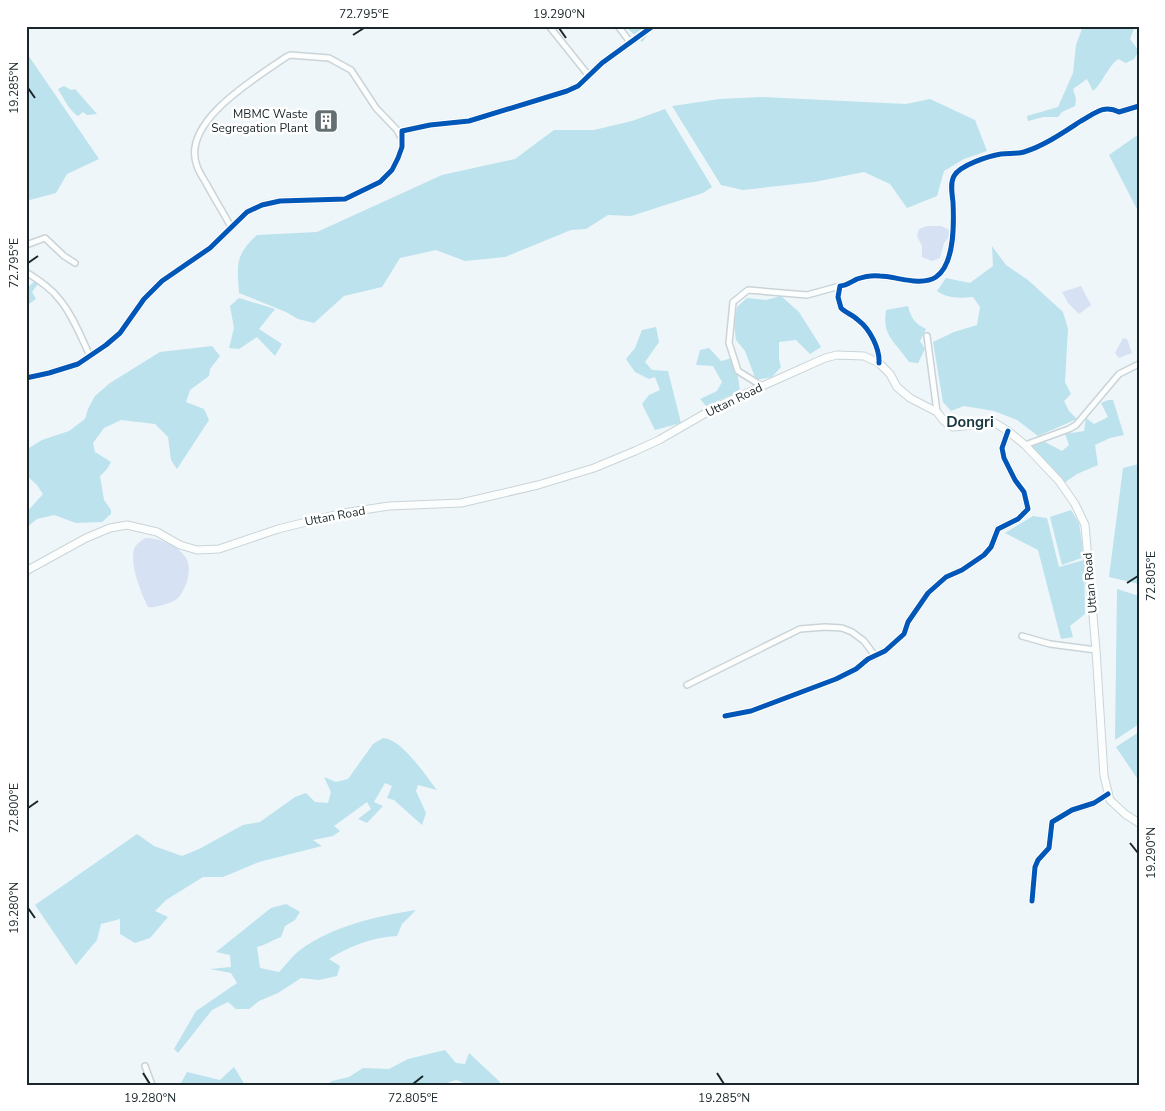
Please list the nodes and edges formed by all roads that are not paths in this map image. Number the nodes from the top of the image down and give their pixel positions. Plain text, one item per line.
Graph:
1 (549, 26) edge
2 (618, 26) edge
3 (653, 26) edge
4 (630, 42) junction
5 (589, 76) junction
6 (1139, 106) edge
7 (402, 142) junction
8 (231, 227) junction
9 (26, 244) edge
10 (75, 263) dead end
11 (26, 272) edge
12 (840, 286) junction
13 (927, 336) dead end
14 (90, 356) junction
15 (879, 363) junction
16 (1139, 364) edge
17 (26, 378) edge
18 (762, 386) junction
19 (937, 412) junction
20 (1008, 431) junction
21 (1025, 445) junction
22 (26, 571) edge
23 (1022, 636) dead end
24 (1096, 650) junction
25 (875, 656) junction
26 (687, 686) dead end
27 (725, 716) dead end
28 (1108, 794) junction
29 (1139, 823) edge
30 (1032, 901) dead end
31 (145, 1066) dead end
32 (152, 1085) edge

1 - 5 street
2 - 4 street
3 - 4 street
4 - 5 street
5 - 7 street
6 - 12 street
7 - 8 street
7 - 8 street
8 - 14 street
9 - 10 street
11 - 14 street
12 - 15 street
12 - 18 street
13 - 19 street
14 - 17 street
15 - 18 main road, Uttan Road
15 - 19 main road, Uttan Road
16 - 21 street
18 - 22 main road, Uttan Road
19 - 20 main road, Uttan Road
20 - 21 main road, Uttan Road
20 - 25 street
21 - 24 main road, Uttan Road
23 - 24 street
24 - 28 main road, Uttan Road
25 - 26 street
25 - 27 street
28 - 29 main road, Uttan Road
28 - 30 street
31 - 32 street

